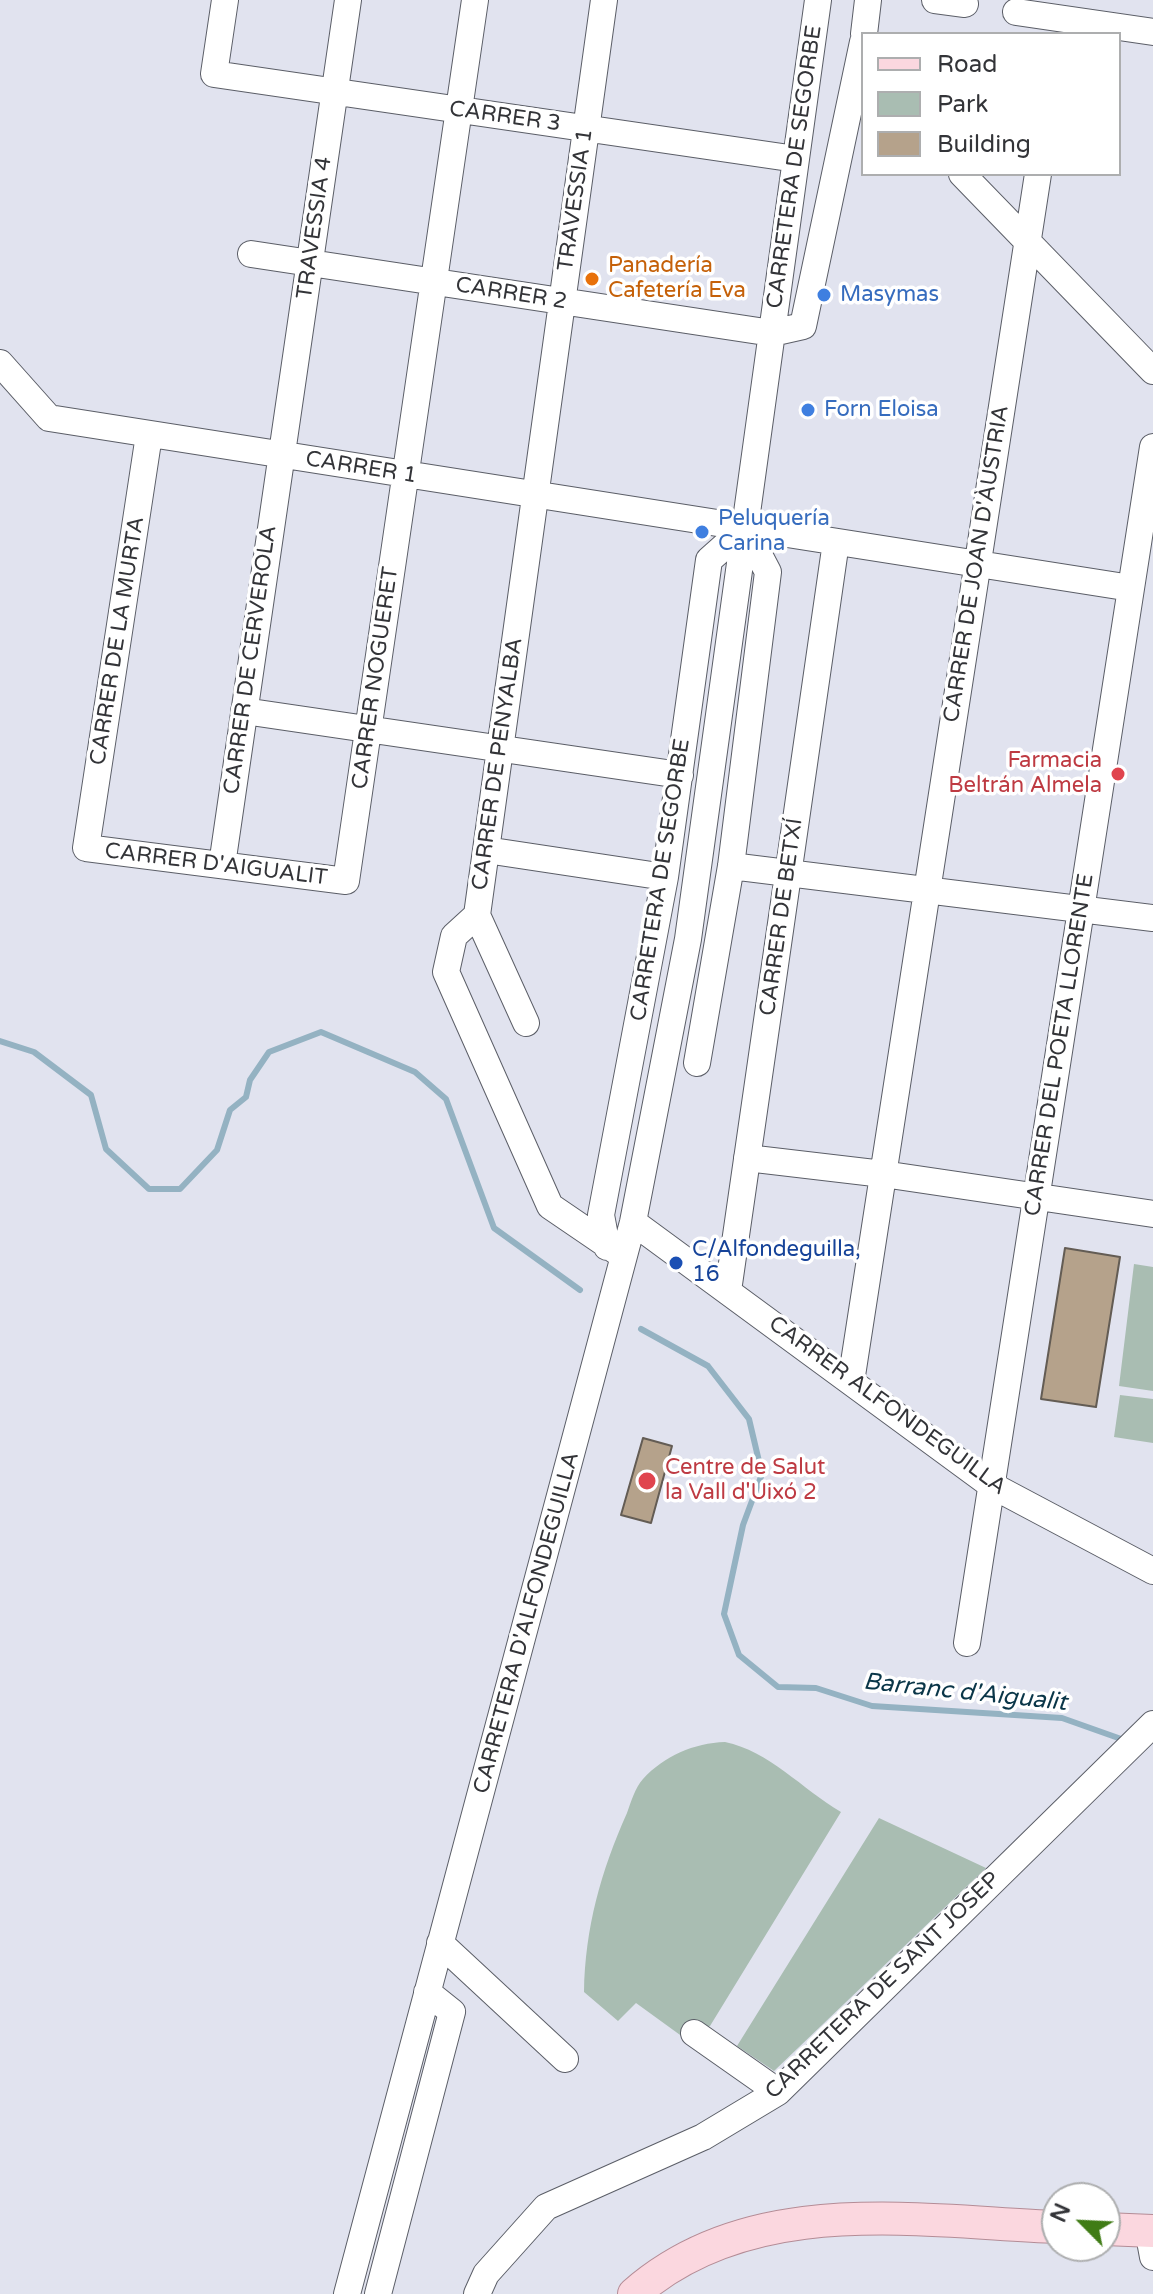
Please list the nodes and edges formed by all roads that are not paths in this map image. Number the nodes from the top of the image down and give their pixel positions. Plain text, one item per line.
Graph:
1 (225, 0) edge
2 (348, 0) edge
3 (475, 0) edge
4 (604, 0) edge
5 (818, 0) edge
6 (868, 0) edge
7 (935, 0) edge
8 (965, 4) dead end
9 (1016, 12) dead end
10 (1062, 18) edge
11 (864, 32) edge
12 (1153, 32) edge
13 (861, 70) edge
14 (324, 90) junction
15 (459, 110) junction
16 (586, 128) junction
17 (796, 159) junction
18 (964, 176) edge
19 (1038, 176) edge
20 (1027, 241) junction
21 (251, 254) dead end
22 (309, 263) junction
23 (434, 282) junction
24 (562, 301) junction
25 (772, 333) junction
26 (0, 363) edge
27 (1153, 371) edge
28 (149, 435) junction
29 (1153, 447) edge
30 (281, 455) junction
31 (406, 475) junction
32 (535, 495) junction
33 (745, 528) junction
34 (836, 542) junction
35 (977, 564) junction
36 (1131, 588) junction
37 (244, 711) junction
38 (368, 729) junction
39 (500, 748) junction
40 (680, 775) junction
41 (86, 848) joint
42 (486, 850) junction
43 (222, 865) junction
44 (731, 866) junction
45 (788, 873) junction
46 (665, 877) junction
47 (346, 881) joint
48 (925, 890) junction
49 (1082, 909) junction
50 (477, 915) junction
51 (1153, 918) edge
52 (526, 1023) dead end
53 (697, 1063) dead end
54 (747, 1158) junction
55 (883, 1174) junction
56 (1036, 1197) junction
57 (1153, 1214) edge
58 (633, 1222) junction
59 (616, 1251) junction
60 (728, 1291) junction
61 (851, 1382) junction
62 (991, 1485) junction
63 (1153, 1571) edge
64 (967, 1643) dead end
65 (1153, 1724) edge
66 (440, 1943) junction
67 (427, 1992) junction
68 (694, 2033) dead end
69 (565, 2059) dead end
70 (778, 2092) junction
71 (1041, 2226) edge
72 (1121, 2232) edge
73 (1151, 2239) edge
74 (347, 2294) edge
75 (378, 2294) edge
76 (477, 2294) edge
77 (634, 2294) edge

1 - 14 street, CARRER 3
2 - 14 street, TRAVESSIA 4
3 - 15 street, CARRER NOGUERET
4 - 16 street, TRAVESSIA 1
5 - 17 street, CARRETERA DE SEGORBE
6 - 11 street
7 - 8 street
9 - 10 street
10 - 12 street
13 - 25 street, CARRETERA DE SEGORBE
14 - 15 street, CARRER 3
14 - 22 street, TRAVESSIA 4
15 - 16 street, CARRER 3
15 - 23 street, CARRER NOGUERET
16 - 17 street, CARRER 3
16 - 24 street, TRAVESSIA 1
17 - 25 street, CARRETERA DE SEGORBE
18 - 20 street
19 - 20 street, CARRER DE JOAN D'ÀUSTRIA
20 - 27 street
20 - 35 street, CARRER DE JOAN D'ÀUSTRIA
21 - 22 street, CARRER 2
22 - 23 street, CARRER 2
22 - 30 street, TRAVESSIA 4
23 - 24 street, CARRER 2
23 - 31 street, CARRER NOGUERET
24 - 25 street, CARRER 2
24 - 32 street, TRAVESSIA 1
25 - 33 street, CARRETERA DE SEGORBE
26 - 28 street, CARRER 1
28 - 30 street, CARRER 1
28 - 41 street, CARRER DE LA MURTA
29 - 36 street, CARRER DEL POETA LLORENTE
30 - 31 street, CARRER 1
30 - 37 street, CARRER DE CERVEROLA
31 - 32 street, CARRER 1
31 - 38 street, CARRER NOGUERET
32 - 33 street, CARRER 1
32 - 39 street, CARRER DE PENYALBA
33 - 34 street, CARRER 1
33 - 40 street, CARRETERA DE SEGORBE
33 - 44 street
33 - 58 street, CARRETERA DE SEGORBE
34 - 35 street, CARRER 1
34 - 45 street, CARRER DE BETXÍ
35 - 36 street, CARRER 1
35 - 48 street, CARRER DE JOAN D'ÀUSTRIA
36 - 49 street, CARRER DEL POETA LLORENTE
37 - 38 street
37 - 43 street, CARRER DE CERVEROLA
38 - 39 street
38 - 47 street, CARRER NOGUERET
39 - 40 street
39 - 42 street, CARRER DE PENYALBA
40 - 46 street, CARRETERA DE SEGORBE
41 - 43 street, CARRER D'AIGUALIT
42 - 46 street
42 - 50 street, CARRER DE PENYALBA
43 - 47 street, CARRER D'AIGUALIT
44 - 45 street
44 - 53 street
45 - 48 street
45 - 54 street, CARRER DE BETXÍ
46 - 59 street, CARRETERA DE SEGORBE
48 - 49 street
48 - 55 street, CARRER DE JOAN D'ÀUSTRIA
49 - 51 street
49 - 56 street, CARRER DEL POETA LLORENTE
50 - 52 street, CARRER DE PENYALBA
50 - 59 street
54 - 55 street
54 - 60 street, CARRER DE BETXÍ
55 - 56 street
55 - 61 street, CARRER DE JOAN D'ÀUSTRIA
56 - 57 street
56 - 62 street, CARRER DEL POETA LLORENTE
58 - 59 street, CARRETERA DE SEGORBE
58 - 60 street, CARRER ALFONDEGUILLA
59 - 66 street, CARRETERA D'ALFONDEGUILLA
60 - 61 street, CARRER ALFONDEGUILLA
61 - 62 street, CARRER ALFONDEGUILLA
62 - 63 street, CARRER ALFONDEGUILLA
62 - 64 street, CARRER DEL POETA LLORENTE
65 - 70 street, CARRETERA DE SANT JOSEP
66 - 67 street, CARRETERA D'ALFONDEGUILLA
66 - 69 street
67 - 74 street, CARRETERA D'ALFONDEGUILLA
67 - 75 street
68 - 70 street
70 - 76 street, CARRETERA DE SANT JOSEP
71 - 77 main road
72 - 73 main road

